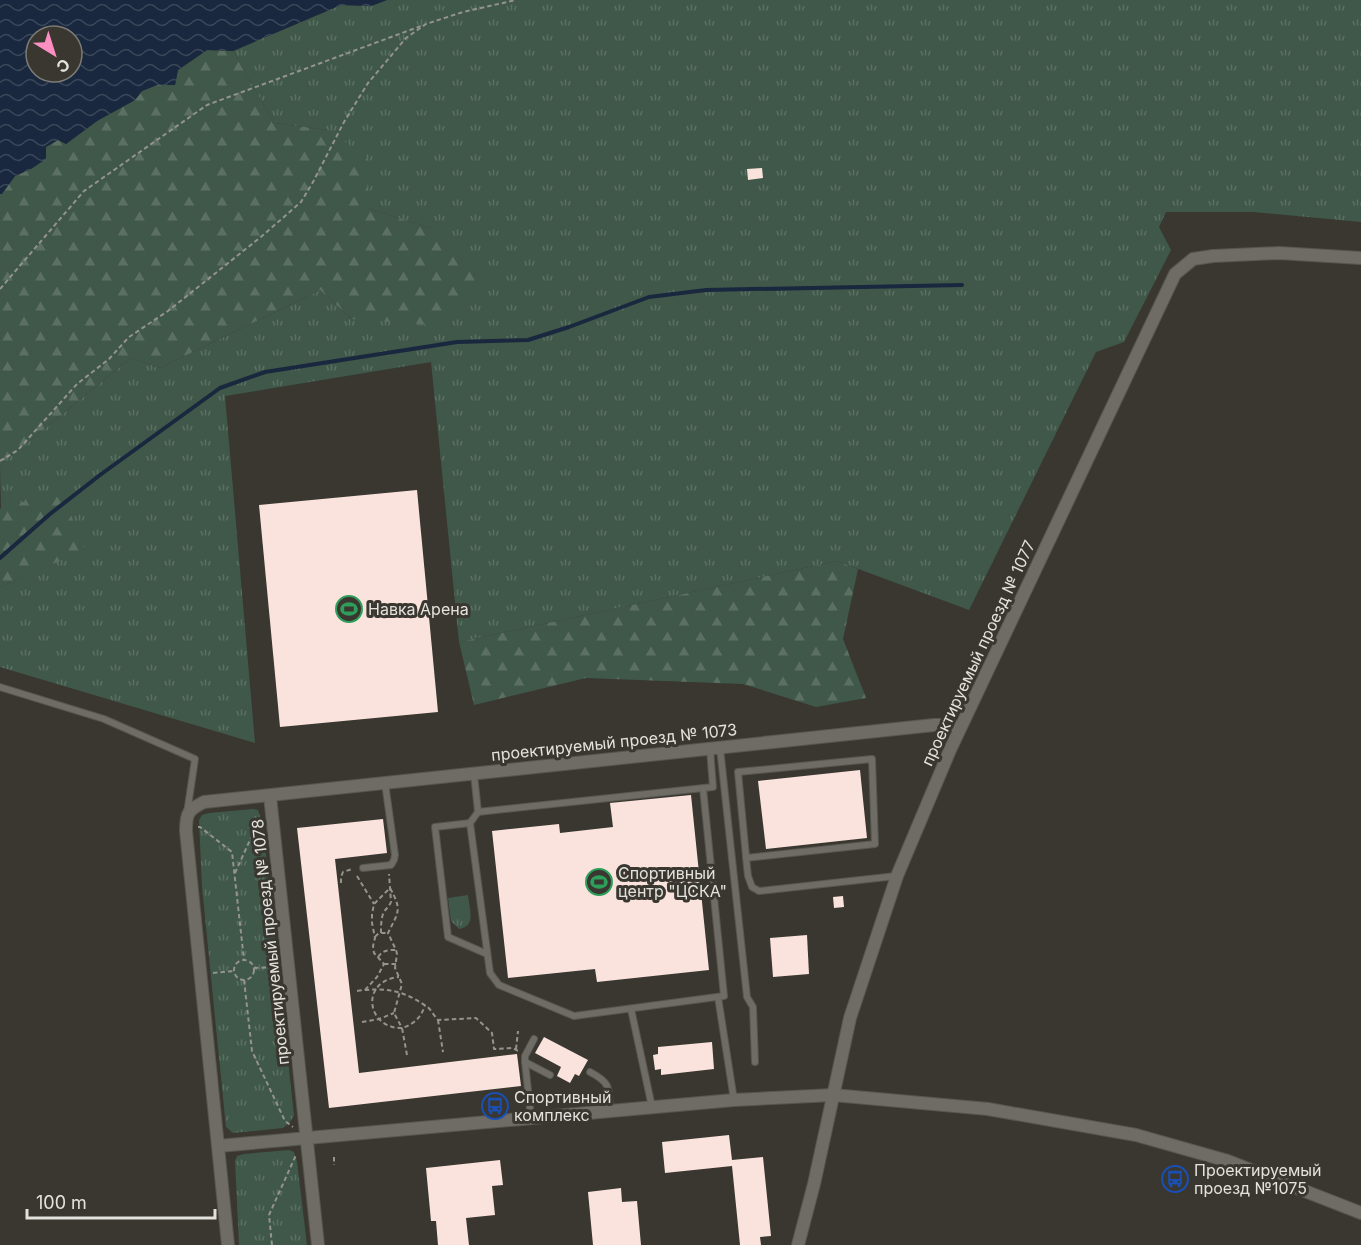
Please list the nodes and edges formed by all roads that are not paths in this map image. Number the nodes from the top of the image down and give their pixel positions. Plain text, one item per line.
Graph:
1 (1361, 258) edge
2 (0, 687) edge
3 (960, 728) junction
4 (715, 748) junction
5 (474, 774) junction
6 (385, 783) junction
7 (703, 788) junction
8 (270, 796) junction
9 (478, 812) junction
10 (186, 817) junction
11 (470, 823) junction
12 (746, 858) junction
13 (363, 868) dead end
14 (897, 876) junction
15 (487, 954) junction
16 (718, 997) junction
17 (631, 1009) junction
18 (534, 1039) dead end
19 (525, 1059) junction
20 (755, 1062) dead end
21 (590, 1072) dead end
22 (550, 1075) dead end
23 (833, 1095) junction
24 (734, 1100) junction
25 (652, 1107) junction
26 (610, 1111) junction
27 (531, 1118) junction
28 (308, 1138) junction
29 (218, 1146) junction
30 (1361, 1213) edge
31 (228, 1245) edge
32 (318, 1245) edge
33 (798, 1245) edge

1 - 3 street, проектируемый проезд № 1077
2 - 10 lane
3 - 4 street, проектируемый проезд № 1073
3 - 14 street, проектируемый проезд № 1077
4 - 5 street, проектируемый проезд № 1073
4 - 7 lane
4 - 20 lane
5 - 6 street, проектируемый проезд № 1073
5 - 9 lane
6 - 8 street, проектируемый проезд № 1073
6 - 13 lane
7 - 9 lane
7 - 16 lane
8 - 10 street, проектируемый проезд № 1078
8 - 28 street, проектируемый проезд № 1078
9 - 11 lane
10 - 29 street
11 - 15 lane
11 - 15 lane
12 - 12 lane
12 - 14 lane
14 - 23 street, проектируемый проезд № 1077
15 - 17 lane
16 - 17 lane
16 - 24 lane
17 - 25 lane
18 - 19 lane
19 - 22 lane
19 - 27 lane
21 - 26 lane
23 - 24 street
23 - 30 street
23 - 33 street, проектируемый проезд № 1077
24 - 25 street
25 - 26 street
26 - 27 street
27 - 28 street
28 - 29 street
28 - 32 street, проектируемый проезд № 1078
29 - 31 street

